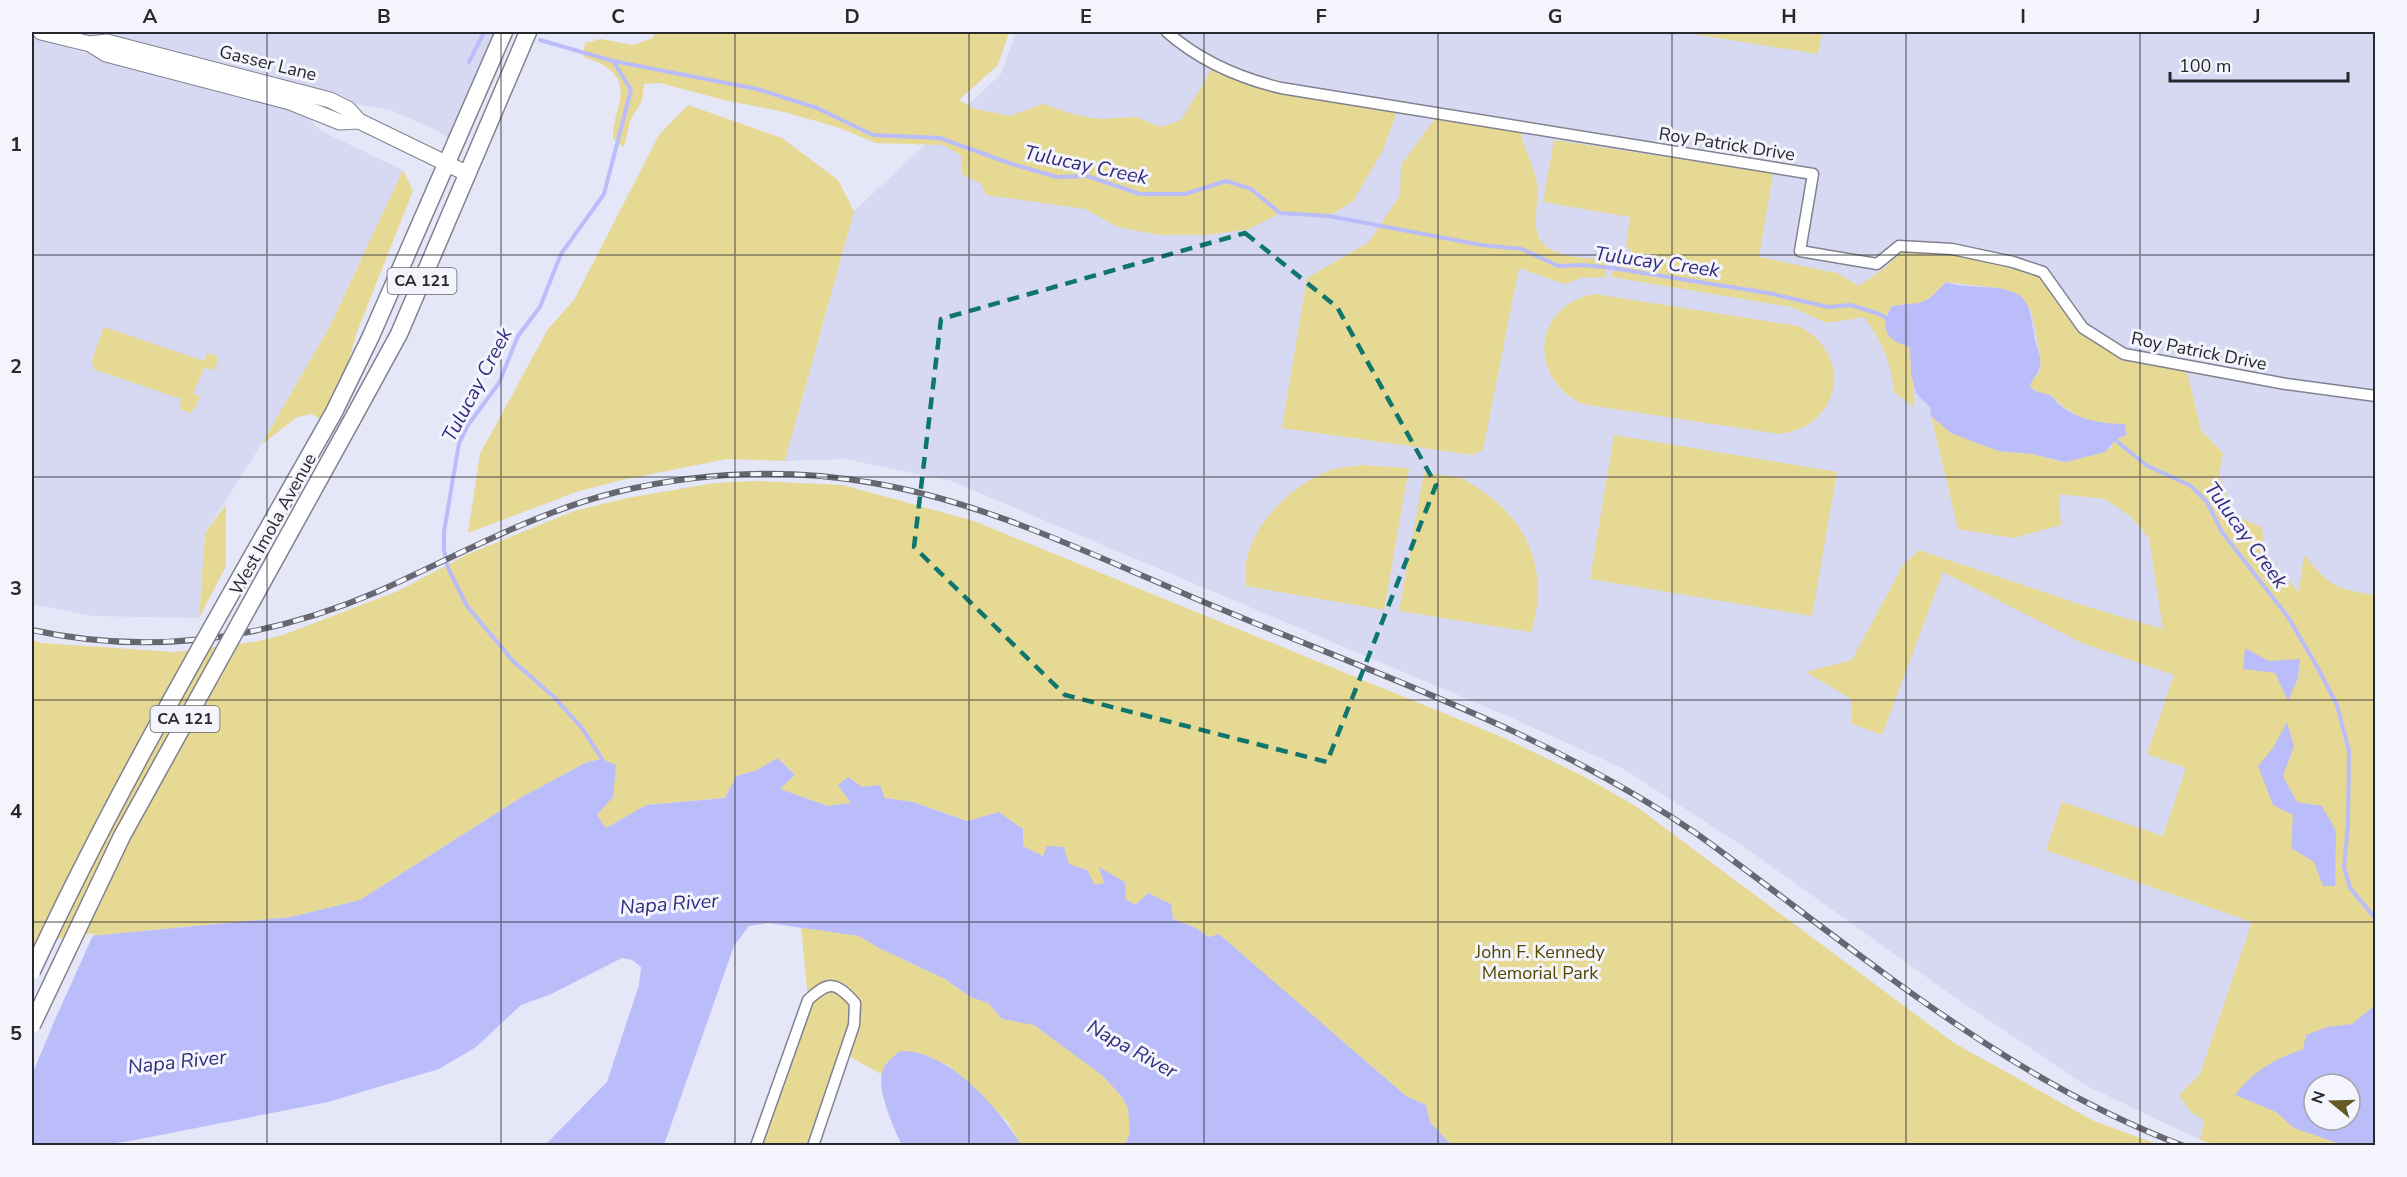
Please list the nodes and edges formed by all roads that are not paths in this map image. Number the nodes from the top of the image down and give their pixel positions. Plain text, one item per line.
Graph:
1 (41, 32) edge
2 (504, 32) edge
3 (528, 32) edge
4 (1167, 32) edge
5 (446, 163) junction
6 (468, 174) junction
7 (2376, 396) edge
8 (32, 971) edge
9 (32, 1025) edge
10 (756, 1146) edge
11 (813, 1146) edge

1 - 5 street, Gasser Lane
2 - 5 main road, West Imola Avenue / CA 121
3 - 6 main road, West Imola Avenue / CA 121
4 - 7 street, Roy Patrick Drive
5 - 6 street, Gasser Lane
5 - 8 main road, West Imola Avenue / CA 121, bridge
6 - 9 main road, West Imola Avenue / CA 121, bridge
10 - 11 street

